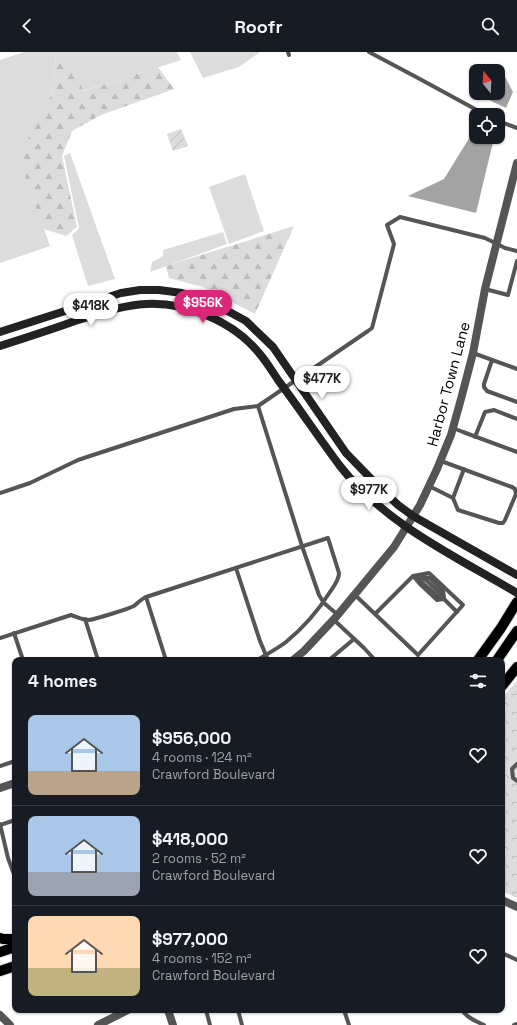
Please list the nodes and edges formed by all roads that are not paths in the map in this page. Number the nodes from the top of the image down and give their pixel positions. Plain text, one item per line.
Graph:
1 (369, 52) edge
2 (473, 108) edge
3 (505, 124) edge
4 (517, 128) edge
5 (517, 163) edge
6 (497, 243) junction
7 (517, 251) edge
8 (517, 261) edge
9 (485, 289) junction
10 (59, 313) junction
11 (63, 325) junction
12 (0, 332) edge
13 (0, 346) edge
14 (472, 353) junction
15 (492, 360) junction
16 (517, 369) edge
17 (296, 380) junction
18 (285, 388) junction
19 (517, 402) edge
20 (258, 406) junction
21 (517, 419) edge
22 (453, 428) junction
23 (475, 437) junction
24 (517, 452) edge
25 (441, 461) junction
26 (464, 470) junction
27 (430, 486) junction
28 (0, 493) edge
29 (453, 498) junction
30 (413, 516) junction
31 (407, 526) junction
32 (302, 546) junction
33 (236, 568) junction
34 (517, 575) edge
35 (413, 576) junction
36 (517, 593) edge
37 (355, 594) junction
38 (146, 597) junction
39 (444, 599) junction
40 (517, 602) edge
41 (324, 603) junction
42 (457, 612) junction
43 (375, 614) junction
44 (336, 618) junction
45 (85, 619) junction
46 (517, 631) edge
47 (14, 634) junction
48 (0, 638) edge
49 (354, 639) junction
50 (265, 655) junction
51 (22, 657) edge
52 (97, 657) edge
53 (165, 657) edge
54 (262, 657) edge
55 (296, 657) edge
56 (333, 657) edge
57 (372, 657) edge
58 (480, 657) edge
59 (500, 657) edge
60 (517, 667) edge
61 (505, 682) edge
62 (12, 762) edge
63 (517, 764) edge
64 (0, 766) edge
65 (517, 781) edge
66 (12, 784) edge
67 (0, 788) edge
68 (12, 821) edge
69 (0, 824) edge
70 (12, 869) edge
71 (505, 901) edge
72 (517, 907) edge
73 (0, 938) edge
74 (12, 939) edge
75 (12, 948) edge
76 (0, 952) edge
77 (505, 954) edge
78 (517, 960) edge
79 (12, 967) edge
80 (0, 971) edge
81 (123, 1013) edge
82 (169, 1013) edge
83 (207, 1013) edge
84 (239, 1013) edge
85 (345, 1013) edge
86 (464, 1013) edge
87 (0, 1015) edge
88 (104, 1024) edge
89 (10, 1025) edge
90 (173, 1025) edge
91 (210, 1025) edge
92 (242, 1025) edge
93 (349, 1025) edge
94 (484, 1025) edge

1 - 2 lane
3 - 4 lane
5 - 6 street, Harbor Town Lane
6 - 7 lane
6 - 9 street, Harbor Town Lane
6 - 17 lane
8 - 9 lane
9 - 14 street, Harbor Town Lane
10 - 11 lane
10 - 12 street
10 - 17 street
11 - 13 street
11 - 18 street
14 - 15 lane
14 - 22 street, Harbor Town Lane
15 - 16 lane
15 - 19 lane
17 - 18 lane
17 - 30 street
18 - 20 lane
18 - 31 street
20 - 28 lane
20 - 32 lane
21 - 23 lane
22 - 23 lane
22 - 25 street, Harbor Town Lane
23 - 24 lane
25 - 26 lane
25 - 27 street, Harbor Town Lane
26 - 29 lane
26 - 29 lane
27 - 29 lane
27 - 30 street, Harbor Town Lane
30 - 31 street, Harbor Town Lane
30 - 34 street
31 - 36 street
31 - 37 street, Harbor Town Lane
32 - 33 lane
32 - 41 lane
32 - 41 lane
33 - 38 lane
33 - 50 lane
35 - 39 lane
35 - 39 lane
35 - 42 lane
35 - 43 lane
37 - 43 lane
37 - 44 street, Harbor Town Lane
38 - 45 lane
38 - 53 lane
39 - 42 lane
40 - 58 main road
41 - 44 lane
41 - 50 lane
42 - 43 lane
44 - 49 lane
44 - 55 street, Harbor Town Lane
45 - 47 lane
45 - 52 lane
46 - 59 main road
47 - 48 lane
47 - 51 lane
49 - 56 lane
49 - 57 lane
50 - 54 lane
60 - 61 main road
62 - 64 lane
63 - 65 lane
66 - 67 street
68 - 69 lane
69 - 70 lane
71 - 72 street
73 - 74 main road
75 - 76 main road
77 - 78 lane
79 - 80 main road
81 - 88 street
82 - 90 street
83 - 91 lane
84 - 92 lane
85 - 93 lane
86 - 94 lane
87 - 89 street

